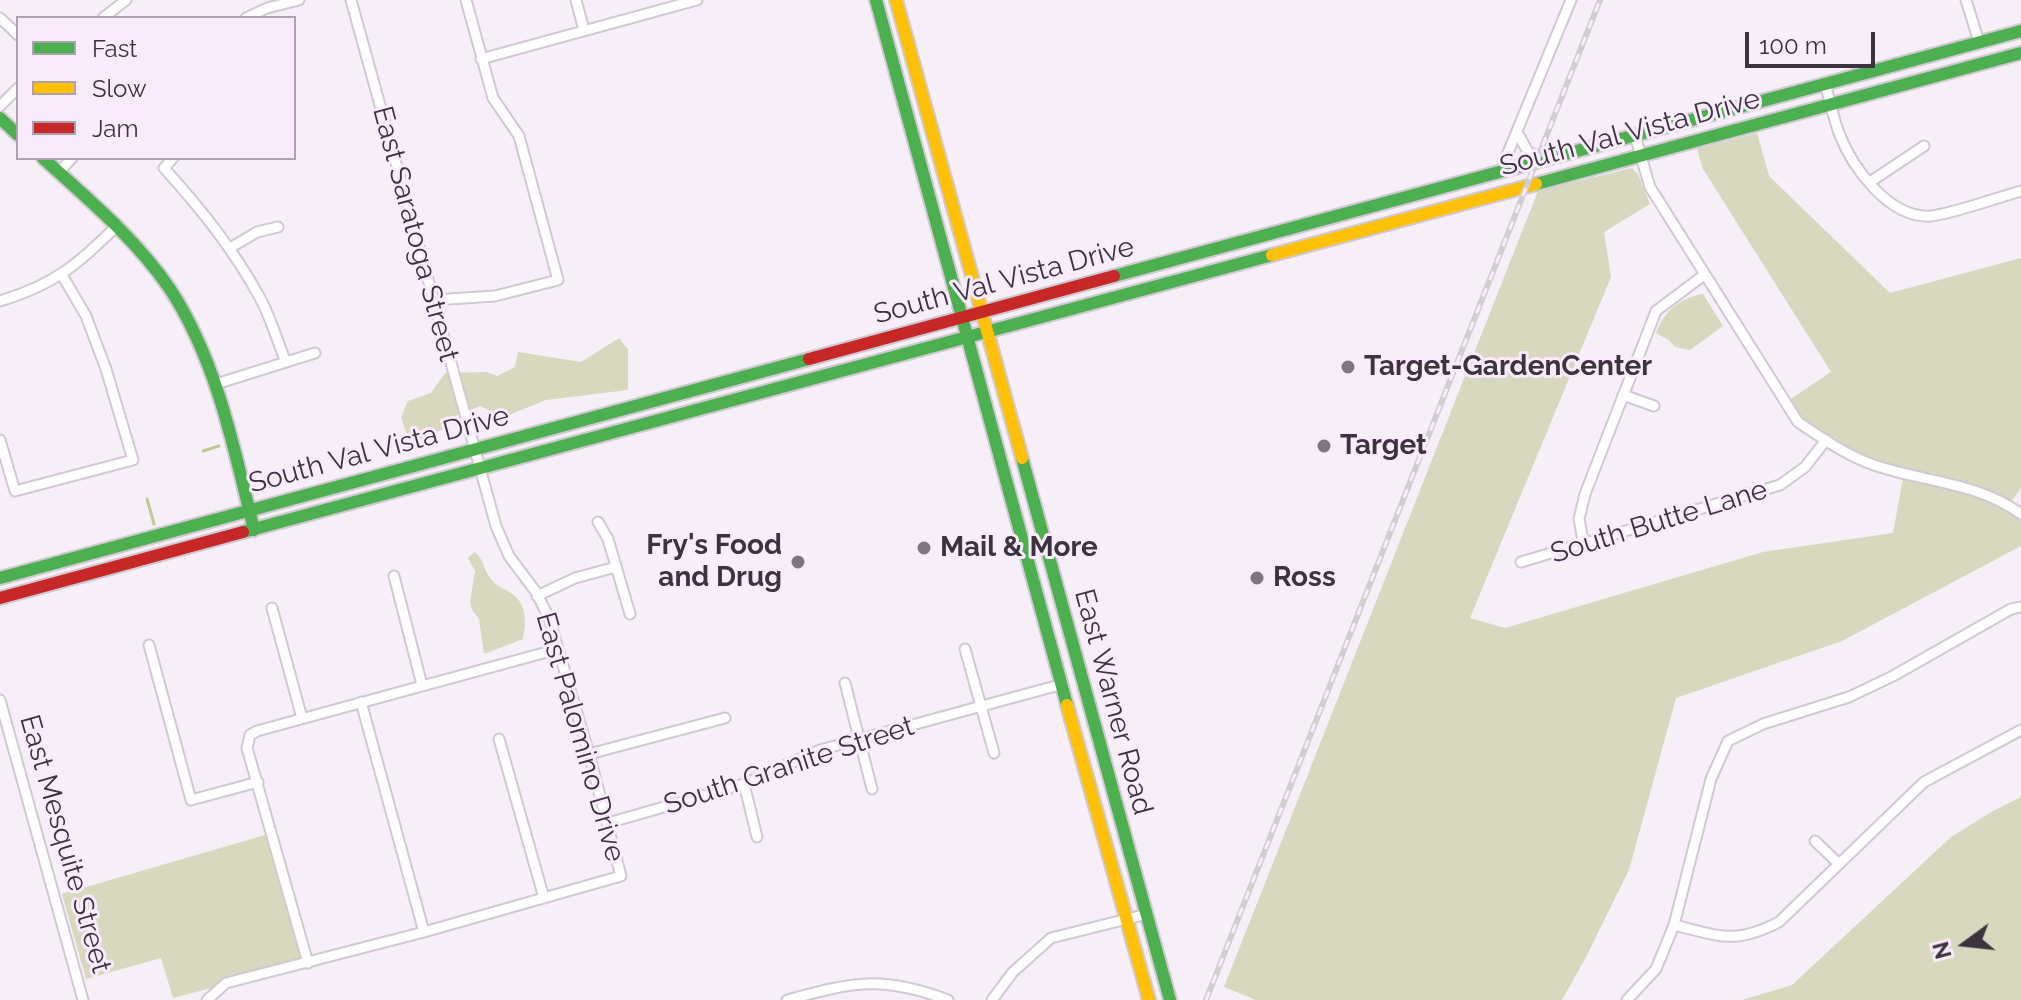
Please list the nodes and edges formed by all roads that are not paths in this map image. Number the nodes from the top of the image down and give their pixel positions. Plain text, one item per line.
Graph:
1 (126, 0) edge
2 (299, 0) edge
3 (351, 0) edge
4 (466, 0) edge
5 (576, 0) edge
6 (876, 0) edge
7 (896, 0) edge
8 (1571, 0) edge
9 (1966, 0) edge
10 (690, 1) edge
11 (106, 16) edge
12 (250, 16) edge
13 (0, 18) edge
14 (902, 22) junction
15 (884, 26) junction
16 (584, 30) junction
17 (2021, 31) edge
18 (16, 33) edge
19 (1979, 42) junction
20 (2021, 53) edge
21 (481, 59) junction
22 (1825, 84) junction
23 (16, 90) edge
24 (1831, 104) junction
25 (0, 106) edge
26 (0, 118) edge
27 (1517, 132) junction
28 (16, 133) edge
29 (933, 136) junction
30 (1635, 136) junction
31 (914, 141) junction
32 (1924, 146) dead end
33 (1641, 155) junction
34 (45, 160) edge
35 (70, 160) edge
36 (171, 160) edge
37 (1545, 160) junction
38 (1503, 171) junction
39 (59, 172) junction
40 (1465, 181) junction
41 (1870, 182) junction
42 (2021, 191) edge
43 (1470, 201) junction
44 (117, 226) junction
45 (278, 227) dead end
46 (1257, 238) junction
47 (230, 248) junction
48 (1262, 257) junction
49 (62, 275) junction
50 (1704, 275) junction
51 (433, 300) junction
52 (0, 301) edge
53 (982, 311) junction
54 (961, 318) junction
55 (988, 333) junction
56 (967, 339) junction
57 (315, 353) dead end
58 (286, 362) junction
59 (743, 376) junction
60 (216, 384) junction
61 (1623, 395) junction
62 (748, 396) junction
63 (1654, 406) dead end
64 (0, 440) edge
65 (1826, 440) junction
66 (474, 449) junction
67 (479, 468) junction
68 (249, 510) junction
69 (2021, 514) edge
70 (598, 522) dead end
71 (254, 530) junction
72 (1584, 546) junction
73 (1048, 555) junction
74 (1028, 562) junction
75 (1521, 562) dead end
76 (616, 567) junction
77 (394, 576) dead end
78 (0, 578) edge
79 (537, 596) junction
80 (0, 598) edge
81 (2021, 607) edge
82 (272, 608) dead end
83 (630, 614) dead end
84 (149, 645) dead end
85 (558, 649) junction
86 (965, 649) dead end
87 (845, 683) dead end
88 (1063, 684) junction
89 (422, 685) junction
90 (0, 700) edge
91 (361, 702) junction
92 (980, 707) junction
93 (302, 718) junction
94 (725, 718) dead end
95 (2021, 730) edge
96 (859, 738) junction
97 (499, 739) dead end
98 (1101, 752) junction
99 (994, 753) dead end
100 (589, 754) junction
101 (258, 782) junction
102 (744, 784) junction
103 (872, 789) dead end
104 (608, 823) junction
105 (1123, 828) junction
106 (1104, 833) junction
107 (757, 837) dead end
108 (1815, 841) dead end
109 (1839, 864) junction
110 (544, 898) junction
111 (1147, 914) junction
112 (1127, 919) junction
113 (1674, 925) junction
114 (424, 932) junction
115 (308, 963) junction
116 (83, 1000) edge
117 (207, 1000) edge
118 (787, 1000) edge
119 (948, 1000) edge
120 (992, 1000) edge
121 (1149, 1000) edge
122 (1170, 1000) edge
123 (1627, 1000) edge

1 - 11 street
2 - 12 street
3 - 51 street, East Saratoga Street
4 - 21 street
5 - 16 street
6 - 15 main road, East Warner Road
7 - 14 main road, East Warner Road
8 - 27 street
9 - 19 street
10 - 16 street
13 - 18 street
14 - 15 main road
14 - 29 main road, East Warner Road
15 - 31 main road, East Warner Road
16 - 21 street
17 - 19 main road, South Val Vista Drive
19 - 22 main road, South Val Vista Drive
20 - 24 main road, South Val Vista Drive
21 - 51 street
22 - 24 street
22 - 30 main road, South Val Vista Drive
23 - 25 street
24 - 33 main road, South Val Vista Drive
24 - 41 street
26 - 28 main road
27 - 37 street
27 - 38 street
29 - 31 main road
29 - 53 main road, East Warner Road
30 - 33 street
30 - 37 main road, South Val Vista Drive
31 - 54 main road, East Warner Road
32 - 41 street
33 - 43 main road, South Val Vista Drive
33 - 50 street
34 - 39 main road
35 - 39 street
36 - 47 street
37 - 38 main road, South Val Vista Drive
38 - 40 main road, South Val Vista Drive
39 - 44 main road
40 - 43 main road
40 - 46 main road, South Val Vista Drive
41 - 42 street
43 - 48 main road, South Val Vista Drive
44 - 49 street
44 - 60 main road
45 - 47 street
46 - 48 main road
46 - 53 main road, South Val Vista Drive
47 - 58 street
48 - 55 main road, South Val Vista Drive
49 - 52 street
49 - 64 street
50 - 61 street
50 - 65 street
51 - 66 street, East Saratoga Street
53 - 54 main road, South Val Vista Drive
53 - 55 main road, East Warner Road
54 - 56 main road, East Warner Road
54 - 59 main road, South Val Vista Drive
55 - 56 main road, South Val Vista Drive
55 - 73 main road, East Warner Road
56 - 62 main road, South Val Vista Drive
56 - 74 main road, East Warner Road
57 - 58 street
58 - 60 street
59 - 62 main road
59 - 66 main road, South Val Vista Drive
60 - 68 main road
61 - 63 street
61 - 72 street
62 - 67 main road, South Val Vista Drive
65 - 69 street
65 - 72 street, South Butte Lane
66 - 67 street, East Saratoga Street
66 - 68 main road, South Val Vista Drive
67 - 71 main road, South Val Vista Drive
67 - 79 street, East Palomino Drive
68 - 71 main road
68 - 78 main road, South Val Vista Drive
70 - 76 street
71 - 80 main road, South Val Vista Drive
72 - 75 street, South Butte Lane
73 - 74 main road
73 - 98 main road, East Warner Road
74 - 88 main road, East Warner Road
76 - 79 street
76 - 83 street
77 - 89 street
79 - 85 street, East Palomino Drive
81 - 113 street
82 - 93 street
84 - 101 street
85 - 89 street
85 - 100 street, East Palomino Drive
86 - 92 street
87 - 96 street
88 - 92 street, South Granite Street
88 - 98 main road
88 - 106 main road, East Warner Road
89 - 91 street
90 - 116 street, East Mesquite Street
91 - 93 street
91 - 114 street
92 - 96 street, South Granite Street
92 - 99 street
93 - 101 street
94 - 100 street
95 - 109 street
96 - 102 street, South Granite Street
96 - 103 street
97 - 110 street
98 - 105 main road, East Warner Road
100 - 104 street, East Palomino Drive
101 - 115 street
102 - 104 street, South Granite Street
102 - 107 street
104 - 110 street, East Palomino Drive
105 - 106 main road
105 - 111 main road, East Warner Road
106 - 112 main road, East Warner Road
108 - 109 street
109 - 113 street
110 - 114 street
111 - 112 street
111 - 122 main road, East Warner Road
112 - 120 street
112 - 121 main road, East Warner Road
113 - 123 street
114 - 115 street
115 - 117 street
118 - 119 street

